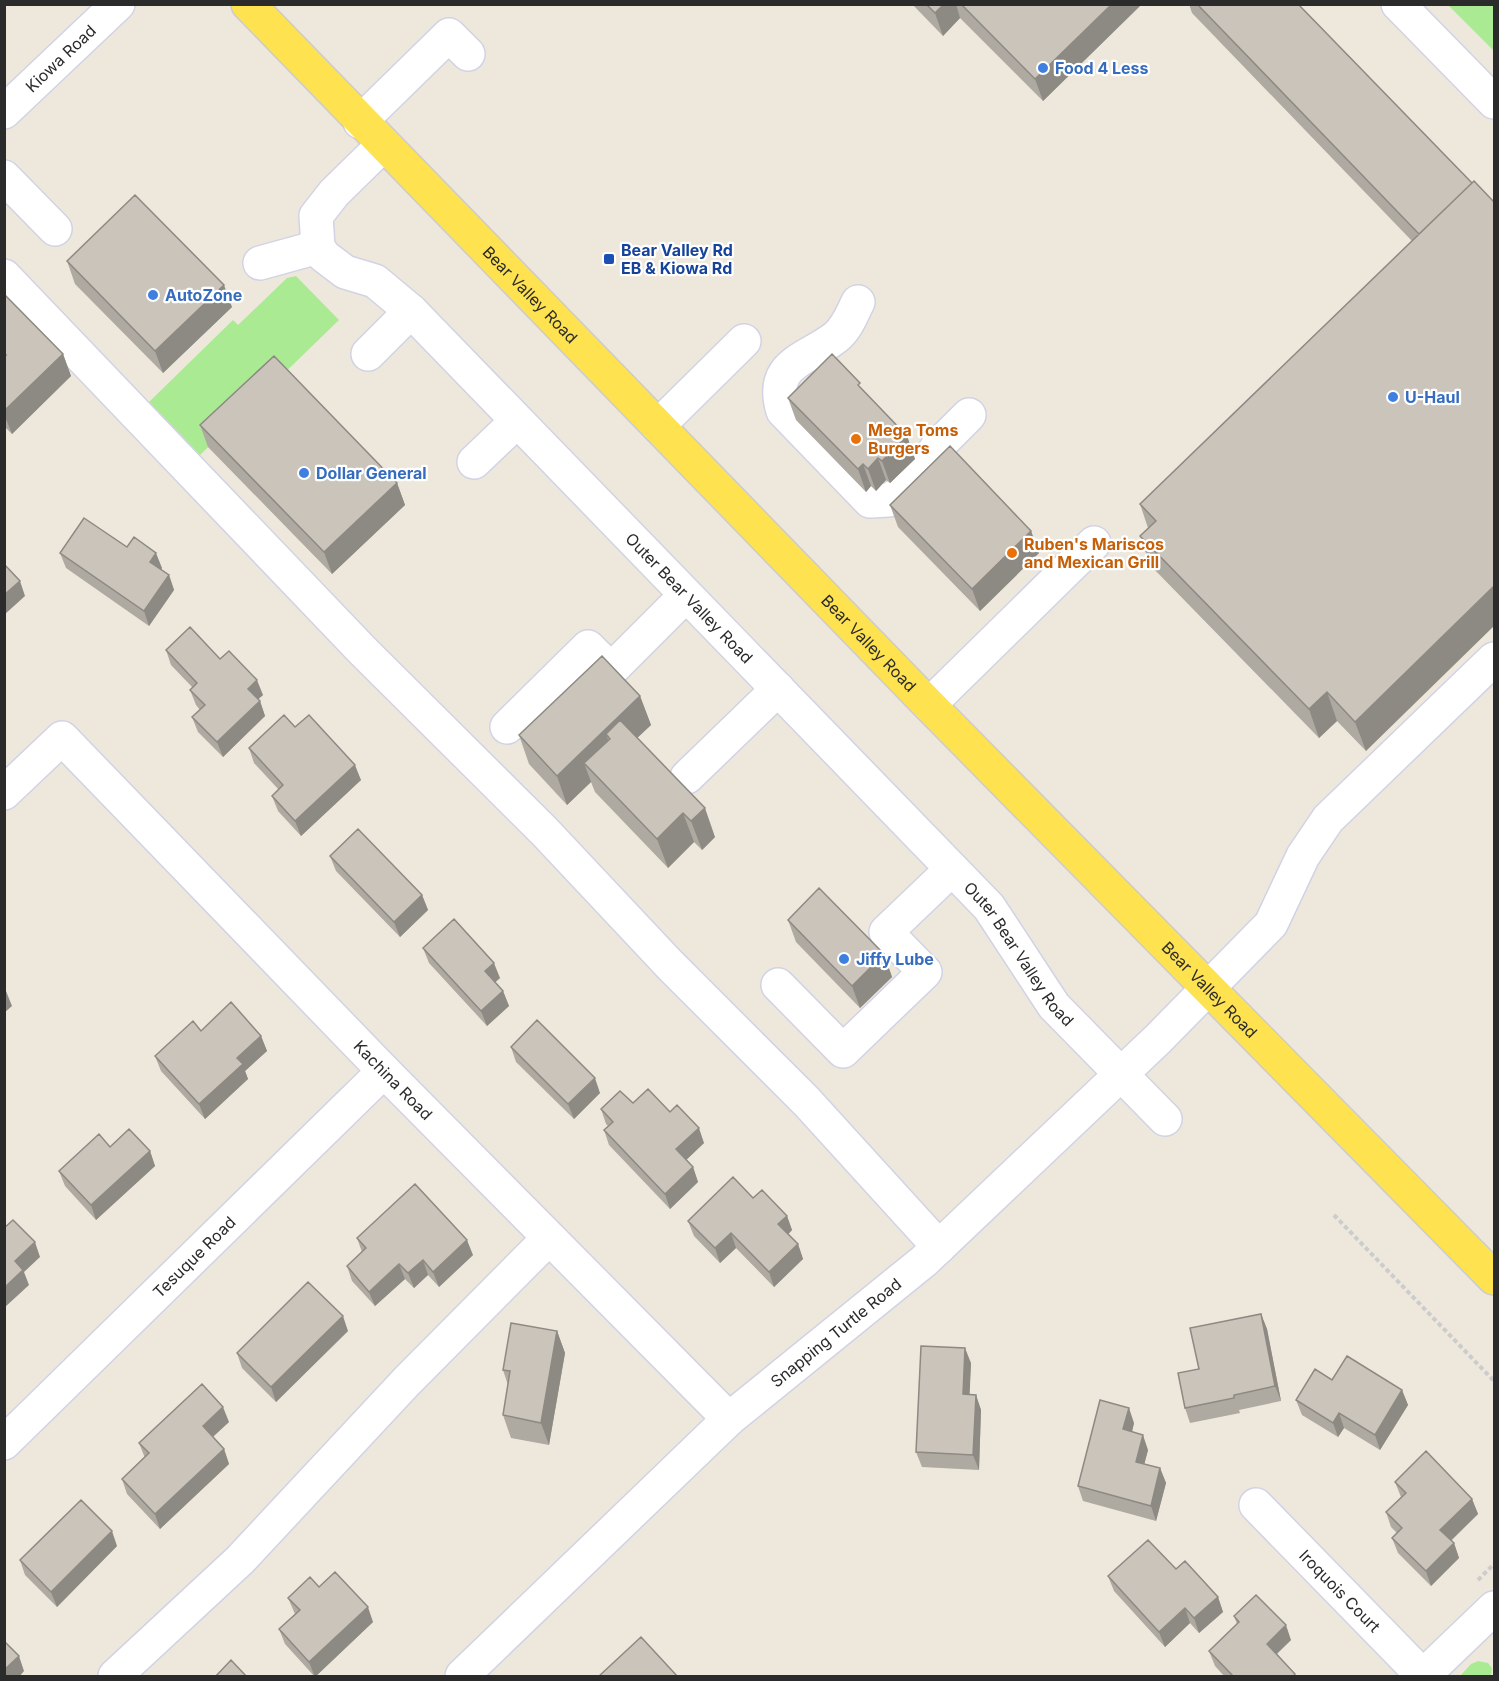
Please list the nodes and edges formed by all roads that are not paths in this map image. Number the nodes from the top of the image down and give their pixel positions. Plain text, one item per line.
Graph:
1 (118, 4) edge
2 (248, 4) edge
3 (1398, 4) edge
4 (468, 54) dead end
5 (1494, 102) edge
6 (7, 103) edge
7 (360, 122) junction
8 (383, 145) junction
9 (4, 177) edge
10 (55, 228) dead end
11 (318, 247) junction
12 (260, 263) dead end
13 (4, 276) edge
14 (858, 302) dead end
15 (411, 311) junction
16 (744, 341) dead end
17 (368, 354) dead end
18 (969, 415) dead end
19 (517, 420) junction
20 (658, 426) junction
21 (474, 462) dead end
22 (1094, 543) dead end
23 (686, 596) junction
24 (1494, 659) edge
25 (778, 690) junction
26 (929, 705) junction
27 (507, 727) dead end
28 (687, 777) dead end
29 (4, 793) edge
30 (952, 869) junction
31 (778, 985) dead end
32 (1209, 989) junction
33 (384, 1071) junction
34 (1121, 1074) junction
35 (1165, 1119) dead end
36 (549, 1238) junction
37 (939, 1247) junction
38 (1494, 1278) edge
39 (729, 1419) junction
40 (4, 1443) edge
41 (1256, 1505) dead end
42 (1494, 1608) edge
43 (1423, 1676) edge
44 (115, 1677) edge
45 (462, 1677) edge

1 - 6 street, Kiowa Road
2 - 7 main road, Bear Valley Road
3 - 5 street
4 - 7 street
7 - 8 main road, Bear Valley Road
8 - 11 street
8 - 20 main road, Bear Valley Road
9 - 10 street
11 - 12 street
11 - 15 street, Outer Bear Valley Road
13 - 37 street
14 - 18 street
15 - 17 street
15 - 19 street, Outer Bear Valley Road
16 - 20 street
19 - 21 street
19 - 23 street, Outer Bear Valley Road
20 - 26 main road, Bear Valley Road
22 - 26 street
23 - 25 street, Outer Bear Valley Road
23 - 27 street
24 - 32 street, Snapping Turtle Road
25 - 28 street
25 - 30 street, Outer Bear Valley Road
26 - 32 main road, Bear Valley Road
29 - 33 street, Kachina Road
30 - 31 street
30 - 34 street, Outer Bear Valley Road
32 - 34 street, Snapping Turtle Road
32 - 38 main road, Bear Valley Road
33 - 36 street, Kachina Road
33 - 40 street, Tesuque Road
34 - 35 street, Outer Bear Valley Road
34 - 37 street, Snapping Turtle Road
36 - 39 street, Kachina Road
36 - 44 street
37 - 39 street, Snapping Turtle Road
39 - 45 street, Snapping Turtle Road
41 - 43 street, Iroquois Court
42 - 43 street

